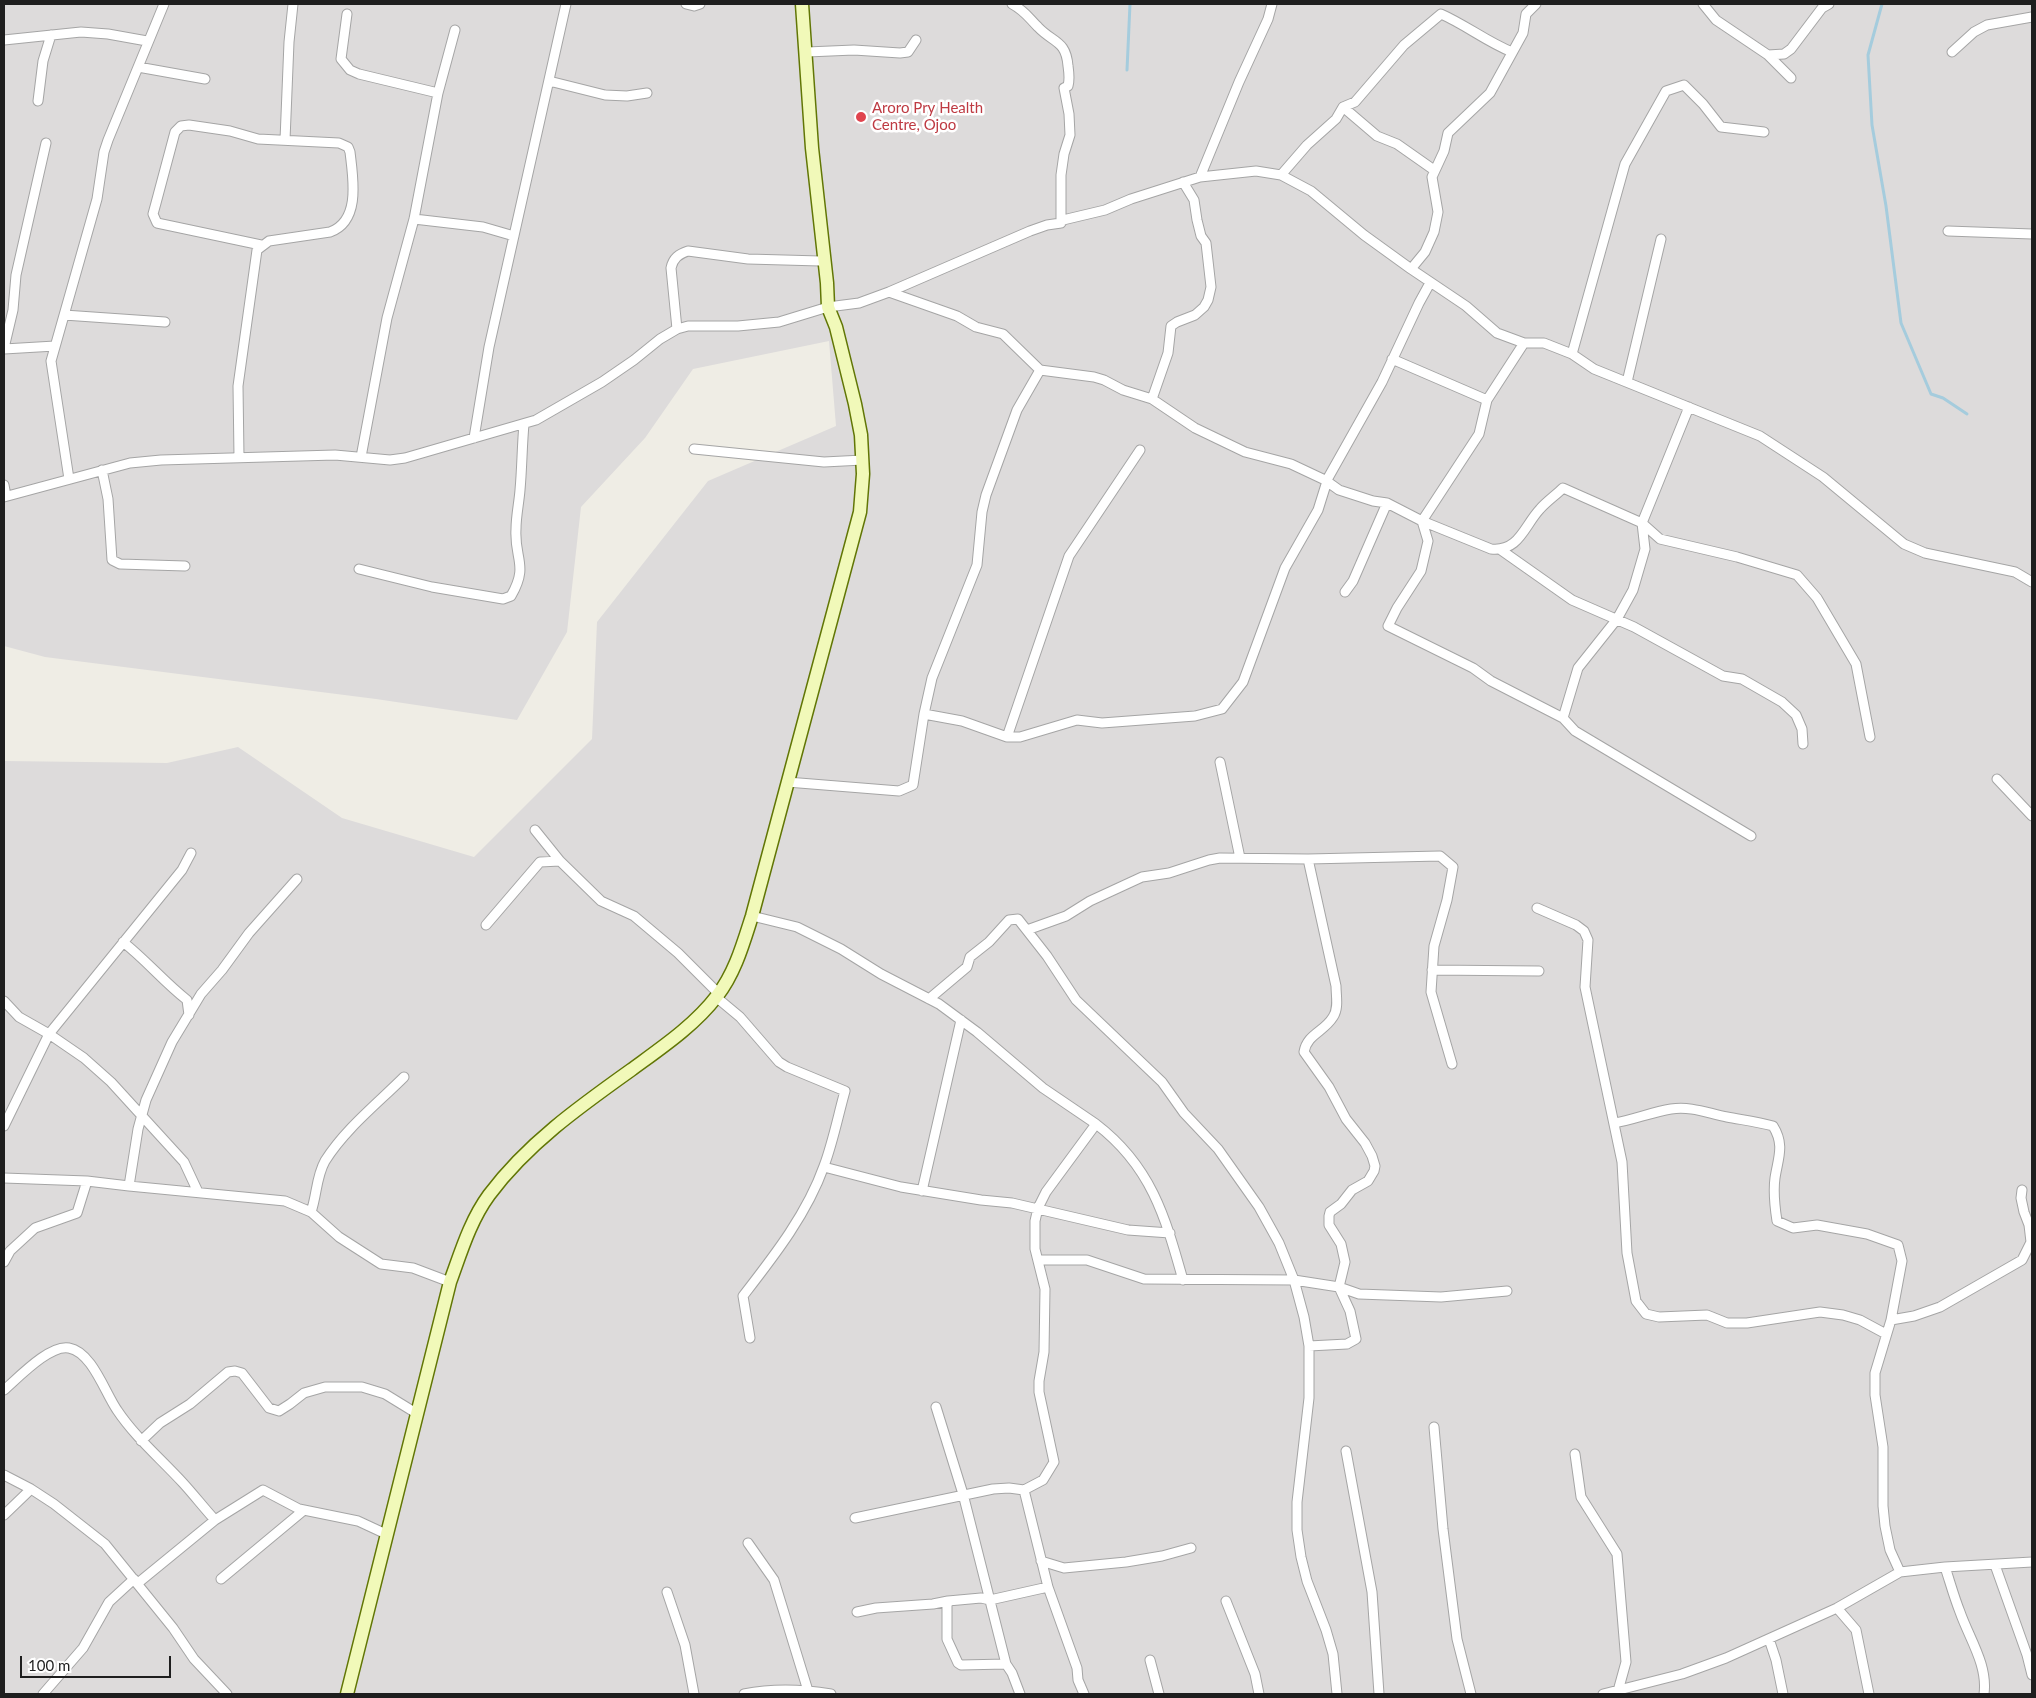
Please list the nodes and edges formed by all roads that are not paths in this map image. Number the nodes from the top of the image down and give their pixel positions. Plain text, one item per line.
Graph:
1 (164, 4) edge
2 (293, 4) edge
3 (566, 4) edge
4 (686, 4) edge
5 (700, 4) edge
6 (802, 4) edge
7 (1012, 4) edge
8 (1272, 4) edge
9 (1536, 4) edge
10 (1702, 4) edge
11 (1829, 4) edge
12 (347, 14) dead end
13 (2031, 18) edge
14 (455, 30) dead end
15 (51, 34) junction
16 (4, 40) edge
17 (916, 40) dead end
18 (147, 41) junction
19 (806, 52) junction
20 (1512, 52) junction
21 (1952, 52) dead end
22 (1768, 55) junction
23 (138, 67) junction
24 (1791, 78) dead end
25 (205, 79) dead end
26 (549, 81) junction
27 (438, 93) junction
28 (647, 93) dead end
29 (38, 101) dead end
30 (1343, 107) junction
31 (1764, 132) dead end
32 (285, 140) junction
33 (46, 144) dead end
34 (1434, 170) junction
35 (1281, 175) junction
36 (1200, 177) junction
37 (1183, 182) junction
38 (414, 219) junction
39 (1061, 223) junction
40 (1948, 231) dead end
41 (2032, 234) edge
42 (514, 236) junction
43 (1661, 239) dead end
44 (261, 245) junction
45 (824, 256) junction
46 (1411, 269) junction
47 (1430, 283) junction
48 (889, 292) junction
49 (828, 307) junction
50 (64, 315) junction
51 (165, 322) dead end
52 (677, 329) junction
53 (1524, 343) junction
54 (55, 346) junction
55 (4, 348) edge
56 (1572, 354) junction
57 (1392, 358) junction
58 (1040, 370) junction
59 (1627, 382) junction
60 (1152, 399) junction
61 (1487, 400) junction
62 (1689, 407) junction
63 (524, 424) junction
64 (474, 438) junction
65 (694, 449) dead end
66 (1140, 450) dead end
67 (239, 457) junction
68 (361, 457) junction
69 (863, 460) junction
70 (102, 470) junction
71 (69, 479) junction
72 (1328, 483) junction
73 (4, 485) edge
74 (5, 496) edge
75 (1387, 503) junction
76 (1422, 521) junction
77 (1642, 523) junction
78 (1501, 550) junction
79 (185, 566) dead end
80 (359, 569) dead end
81 (2032, 582) edge
82 (1345, 592) dead end
83 (1617, 619) junction
84 (924, 714) junction
85 (1564, 718) junction
86 (1007, 737) junction
87 (1870, 737) dead end
88 (1803, 744) dead end
89 (1220, 762) dead end
90 (1997, 779) dead end
91 (786, 782) junction
92 (2032, 816) edge
93 (536, 830) dead end
94 (1751, 836) dead end
95 (191, 853) dead end
96 (1240, 858) junction
97 (1308, 859) junction
98 (560, 861) junction
99 (296, 879) dead end
100 (1537, 908) dead end
101 (752, 916) junction
102 (486, 925) dead end
103 (1027, 930) junction
104 (123, 942) junction
105 (1432, 970) junction
106 (1539, 971) dead end
107 (718, 996) junction
108 (929, 999) junction
109 (4, 1001) edge
110 (188, 1015) junction
111 (961, 1020) junction
112 (49, 1034) junction
113 (1452, 1064) dead end
114 (404, 1077) dead end
115 (142, 1117) junction
116 (4, 1123) edge
117 (1614, 1123) junction
118 (1096, 1124) junction
119 (824, 1166) junction
120 (4, 1178) edge
121 (87, 1180) junction
122 (129, 1186) junction
123 (2022, 1190) dead end
124 (922, 1191) junction
125 (198, 1192) junction
126 (1038, 1208) junction
127 (311, 1212) junction
128 (1170, 1233) junction
129 (1039, 1260) junction
130 (4, 1262) edge
131 (1183, 1280) junction
132 (1294, 1280) junction
133 (450, 1282) junction
134 (1339, 1287) junction
135 (1507, 1291) dead end
136 (1891, 1320) junction
137 (1886, 1334) junction
138 (750, 1338) dead end
139 (1308, 1346) junction
140 (4, 1390) edge
141 (936, 1407) dead end
142 (416, 1414) junction
143 (1434, 1427) dead end
144 (141, 1441) junction
145 (1346, 1452) dead end
146 (1575, 1454) dead end
147 (4, 1475) edge
148 (31, 1489) junction
149 (1024, 1490) junction
150 (963, 1494) junction
151 (304, 1510) junction
152 (4, 1515) edge
153 (855, 1518) dead end
154 (215, 1520) junction
155 (386, 1534) junction
156 (748, 1543) dead end
157 (1191, 1548) dead end
158 (1041, 1561) junction
159 (2032, 1562) edge
160 (1995, 1564) junction
161 (1945, 1567) junction
162 (1900, 1572) junction
163 (221, 1579) dead end
164 (136, 1581) junction
165 (1048, 1587) junction
166 (667, 1592) dead end
167 (990, 1600) junction
168 (948, 1601) junction
169 (1226, 1601) dead end
170 (1837, 1608) junction
171 (857, 1612) dead end
172 (1769, 1638) junction
173 (1150, 1660) dead end
174 (1006, 1664) junction
175 (2032, 1675) edge
176 (1618, 1691) junction
177 (808, 1692) edge
178 (43, 1694) edge
179 (227, 1694) edge
180 (347, 1694) edge
181 (694, 1694) edge
182 (744, 1694) edge
183 (832, 1694) edge
184 (1020, 1694) edge
185 (1084, 1694) edge
186 (1159, 1694) edge
187 (1258, 1694) edge
188 (1337, 1694) edge
189 (1379, 1694) edge
190 (1471, 1694) edge
191 (1603, 1694) edge
192 (1783, 1694) edge
193 (1869, 1694) edge
194 (1984, 1694) edge

1 - 18 street
2 - 32 street
3 - 26 street
4 - 5 street
6 - 19 main road
7 - 39 street
8 - 36 street
9 - 20 street
10 - 22 street
11 - 22 street
12 - 27 street
13 - 21 street
14 - 27 street
15 - 16 street
15 - 18 street
15 - 29 street
17 - 19 street
18 - 23 street
19 - 45 main road
20 - 30 street
20 - 34 street
22 - 24 street
23 - 25 street
23 - 50 street
26 - 28 street
26 - 42 street
27 - 38 street
30 - 34 street
30 - 35 street
31 - 56 street
32 - 44 street
32 - 44 street
33 - 55 street
34 - 46 street
35 - 36 street
35 - 46 street
36 - 37 street
37 - 39 street
37 - 60 street
38 - 42 street
38 - 68 street
39 - 48 street
40 - 41 street
42 - 64 street
43 - 59 street
44 - 67 street
45 - 49 main road
45 - 52 street
46 - 47 street
47 - 53 street
47 - 57 street
48 - 49 street
48 - 58 street
49 - 52 street
49 - 69 main road
50 - 51 street
50 - 54 street
52 - 63 street
53 - 56 street
53 - 61 street
54 - 55 street
54 - 71 street
56 - 59 street
57 - 61 street
57 - 72 street
58 - 60 street
58 - 84 street
59 - 62 street
60 - 72 street
61 - 76 street
62 - 77 street
62 - 81 street
63 - 64 street
63 - 80 street
64 - 68 street
65 - 69 street
66 - 86 street
67 - 68 street
67 - 70 street
69 - 91 main road
70 - 71 street
70 - 79 street
71 - 74 street
72 - 75 street
72 - 86 street
73 - 74 street
75 - 76 street
75 - 82 street
76 - 78 street
76 - 85 street
77 - 78 street
77 - 83 street
77 - 87 street
78 - 83 street
83 - 85 street
83 - 88 street
84 - 86 street
84 - 91 street
85 - 94 street
89 - 96 street
90 - 92 street
91 - 101 main road
93 - 98 street
95 - 104 street
96 - 97 street
96 - 103 street
97 - 105 street
97 - 134 street
98 - 102 street
98 - 107 street
99 - 110 street
100 - 117 street
101 - 107 main road
101 - 108 street
103 - 108 street
103 - 132 street
104 - 110 street
104 - 112 street
105 - 106 street
105 - 113 street
107 - 119 street
107 - 133 main road
108 - 111 street
109 - 112 street
110 - 115 street
111 - 118 street
111 - 124 street
112 - 115 street
112 - 116 street
114 - 127 street
115 - 122 street
115 - 125 street
117 - 136 street
117 - 137 street
118 - 126 street
118 - 128 street
119 - 124 street
119 - 138 street
120 - 121 street
121 - 122 street
121 - 130 street
122 - 125 street
123 - 136 street
124 - 126 street
125 - 127 street
126 - 128 street
126 - 129 street
127 - 133 street
128 - 131 street
129 - 131 street
129 - 149 street
131 - 132 street
132 - 134 street
132 - 139 street
133 - 142 main road
134 - 135 street
134 - 139 street
136 - 137 street
137 - 162 street
139 - 188 street
140 - 144 street
141 - 150 street
142 - 144 street
142 - 155 main road
143 - 190 street
144 - 154 street
145 - 189 street
146 - 176 street
147 - 148 street
148 - 152 street
148 - 164 street
149 - 150 street
149 - 158 street
150 - 153 street
150 - 167 street
151 - 154 street
151 - 155 street
151 - 163 street
154 - 164 street
155 - 180 main road
156 - 177 street
157 - 158 street
158 - 165 street
159 - 160 street
160 - 161 street
160 - 175 street
161 - 162 street
161 - 194 street
162 - 170 street
164 - 178 street
164 - 179 street
165 - 167 street
165 - 185 street
166 - 181 street
167 - 168 street
167 - 174 street
168 - 171 street
168 - 174 street
169 - 187 street
170 - 172 street
170 - 193 street
172 - 176 street
172 - 192 street
173 - 186 street
174 - 184 street
176 - 191 street
177 - 182 street
177 - 183 street

